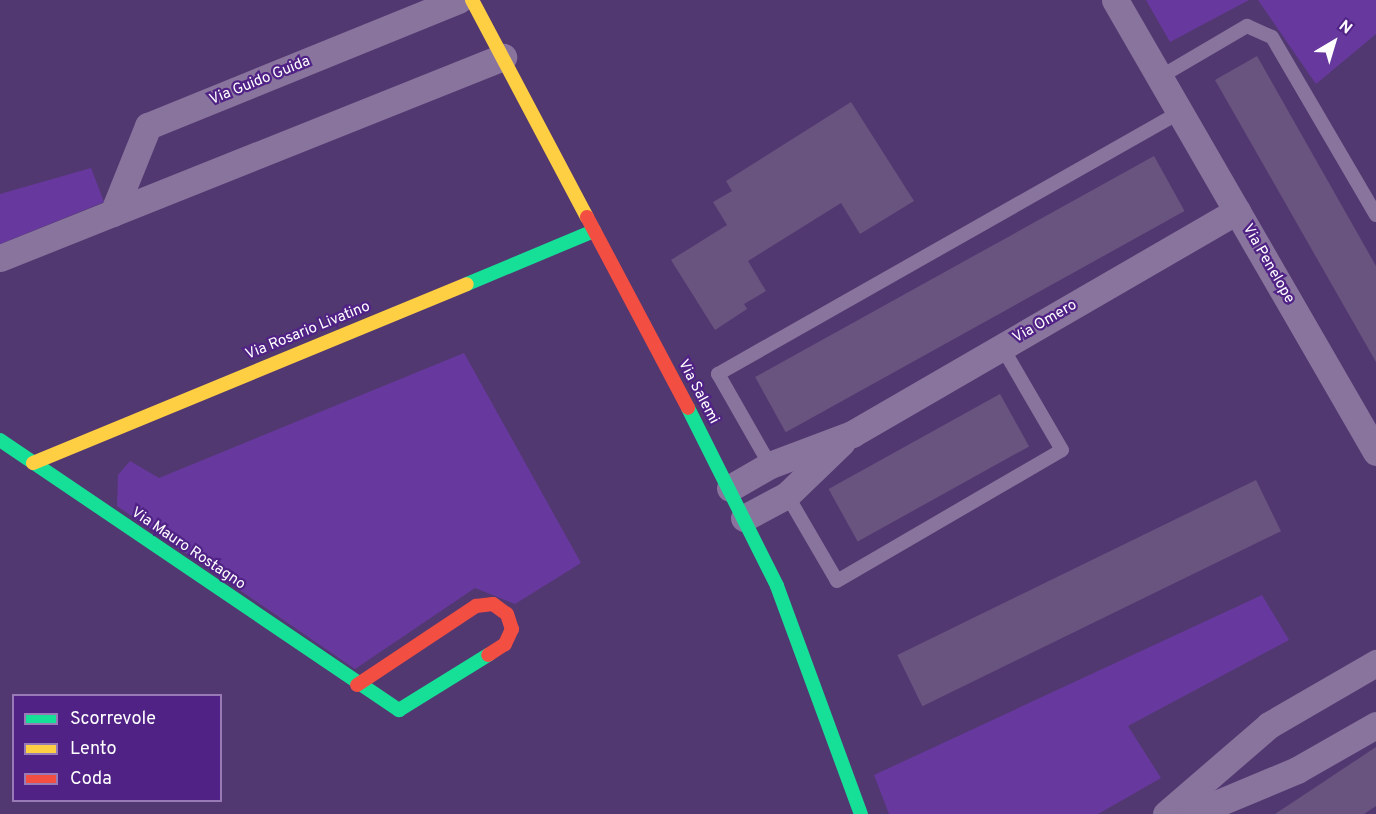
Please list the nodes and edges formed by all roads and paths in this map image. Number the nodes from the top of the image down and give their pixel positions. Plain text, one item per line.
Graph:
1 (458, 0) edge
2 (472, 0) edge
3 (1115, 0) edge
4 (503, 57) junction
5 (1160, 77) junction
6 (1180, 112) junction
7 (1238, 211) junction
8 (112, 213) junction
9 (1376, 215) edge
10 (594, 231) junction
11 (0, 258) edge
12 (1002, 347) junction
13 (852, 434) junction
14 (0, 440) edge
15 (1374, 445) edge
16 (33, 462) junction
17 (770, 465) junction
18 (730, 488) junction
19 (787, 495) junction
20 (744, 518) junction
21 (1376, 663) edge
22 (357, 685) junction
23 (1376, 725) edge
24 (861, 814) edge
25 (1166, 814) edge
26 (1192, 814) edge

1 - 8 street, Via Guido Guida
2 - 4 street, Via Salemi
3 - 5 street, Via Penelope
4 - 8 street
4 - 10 street, Via Salemi
5 - 6 street, Via Penelope
5 - 9 lane
6 - 7 street, Via Penelope
6 - 17 lane
7 - 12 street, Via Omero
7 - 15 street, Via Penelope
8 - 11 street
10 - 16 street, Via Rosario Livatino
10 - 18 street, Via Salemi
12 - 13 street, Via Omero
12 - 19 lane
13 - 17 street
13 - 19 street
14 - 16 street, Via Mauro Rostagno
16 - 22 street, Via Mauro Rostagno
17 - 18 street
18 - 20 street, Via Salemi
19 - 20 street
20 - 24 street, Via Salemi
21 - 25 street
22 - 22 street, Via Mauro Rostagno
23 - 26 street

